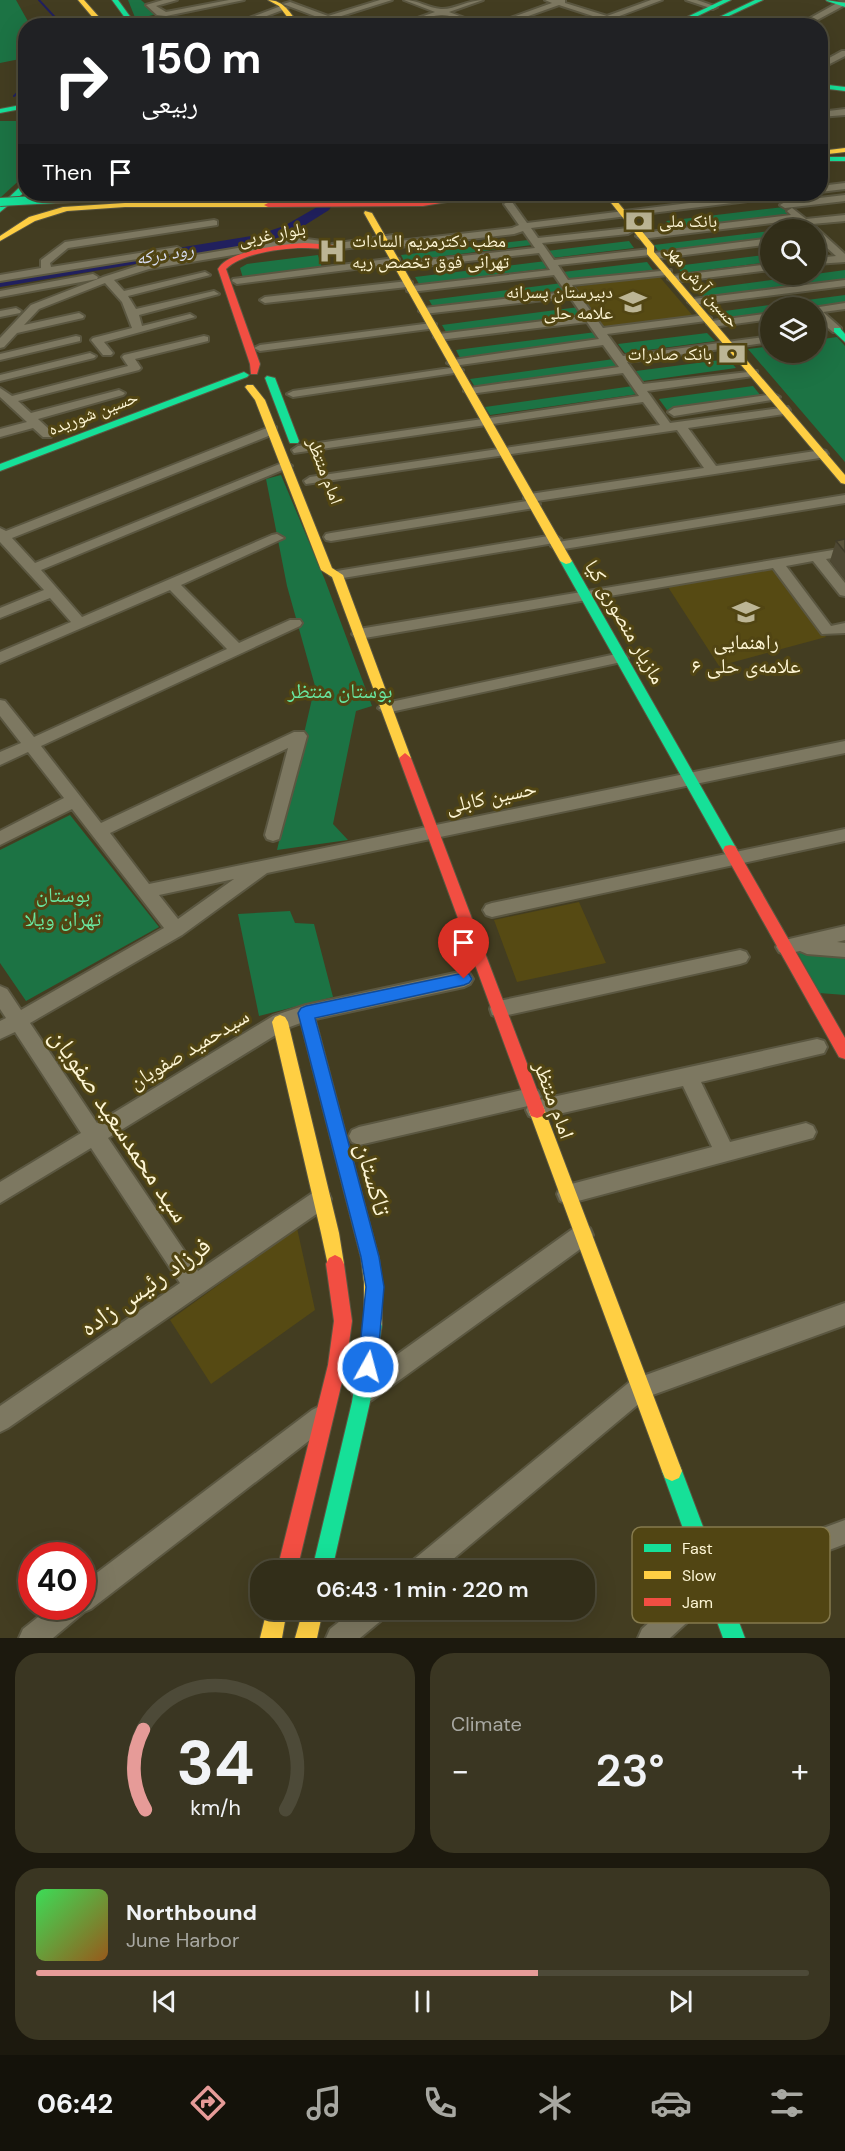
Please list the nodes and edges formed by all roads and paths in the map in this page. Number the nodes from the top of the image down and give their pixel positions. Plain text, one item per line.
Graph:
1 (81, 0) edge
2 (99, 0) edge
3 (115, 0) edge
4 (124, 0) edge
5 (173, 0) edge
6 (240, 0) edge
7 (388, 0) edge
8 (408, 0) edge
9 (479, 0) edge
10 (549, 0) edge
11 (568, 0) edge
12 (658, 0) edge
13 (690, 0) edge
14 (728, 0) edge
15 (760, 0) edge
16 (284, 2) edge
17 (841, 2) edge
18 (559, 3) junction
19 (713, 7) junction
20 (442, 12) junction
21 (97, 18) edge
22 (111, 18) edge
23 (130, 18) edge
24 (131, 18) edge
25 (249, 18) edge
26 (293, 18) edge
27 (298, 18) edge
28 (329, 18) joint
29 (423, 18) edge
30 (460, 18) edge
31 (514, 18) edge
32 (607, 18) joint
33 (689, 18) edge
34 (721, 18) edge
35 (813, 18) edge
36 (845, 53) edge
37 (828, 63) edge
38 (828, 87) edge
39 (845, 89) edge
40 (828, 92) edge
41 (845, 94) edge
42 (18, 108) edge
43 (0, 111) edge
44 (845, 112) edge
45 (828, 114) edge
46 (0, 119) edge
47 (18, 119) edge
48 (845, 150) edge
49 (828, 155) edge
50 (828, 157) edge
51 (845, 158) edge
52 (845, 186) edge
53 (828, 188) edge
54 (18, 193) edge
55 (845, 198) edge
56 (828, 200) edge
57 (28, 201) edge
58 (36, 201) edge
59 (52, 201) edge
60 (77, 201) edge
61 (439, 201) edge
62 (603, 201) edge
63 (611, 201) edge
64 (753, 201) edge
65 (782, 201) edge
66 (815, 201) edge
67 (0, 202) edge
68 (208, 204) junction
69 (509, 204) dead end
70 (785, 204) junction
71 (0, 208) edge
72 (63, 209) junction
73 (368, 213) dead end
74 (618, 214) junction
75 (845, 218) edge
76 (801, 219) edge
77 (214, 223) junction
78 (826, 224) edge
79 (525, 226) junction
80 (760, 230) edge
81 (141, 234) junction
82 (635, 234) junction
83 (216, 236) dead end
84 (0, 238) edge
85 (845, 240) edge
86 (384, 241) junction
87 (760, 242) edge
88 (827, 243) joint
89 (198, 246) dead end
90 (327, 246) junction
91 (539, 246) junction
92 (225, 252) junction
93 (150, 254) junction
94 (652, 254) junction
95 (844, 259) edge
96 (826, 260) edge
97 (397, 263) junction
98 (147, 267) junction
99 (554, 267) junction
100 (760, 268) edge
101 (222, 269) junction
102 (47, 271) junction
103 (205, 275) dead end
104 (670, 275) junction
105 (0, 278) edge
106 (107, 279) junction
107 (237, 280) junction
108 (845, 283) edge
109 (566, 284) junction
110 (410, 287) junction
111 (0, 294) edge
112 (124, 294) junction
113 (214, 294) dead end
114 (573, 294) junction
115 (265, 300) dead end
116 (693, 302) junction
117 (845, 306) edge
118 (826, 309) edge
119 (15, 311) dead end
120 (424, 311) junction
121 (134, 313) junction
122 (0, 314) edge
123 (79, 316) dead end
124 (190, 316) dead end
125 (760, 317) edge
126 (590, 318) junction
127 (826, 318) edge
128 (709, 321) junction
129 (138, 330) junction
130 (842, 330) edge
131 (435, 331) junction
132 (13, 332) junction
133 (826, 332) edge
134 (604, 337) junction
135 (76, 339) dead end
136 (204, 339) dead end
137 (760, 341) edge
138 (0, 345) edge
139 (729, 345) junction
140 (260, 348) junction
141 (107, 353) dead end
142 (90, 356) dead end
143 (0, 357) edge
144 (624, 364) junction
145 (455, 366) junction
146 (753, 373) junction
147 (270, 377) junction
148 (0, 378) edge
149 (248, 380) junction
150 (0, 391) edge
151 (470, 391) junction
152 (119, 393) dead end
153 (644, 393) junction
154 (293, 394) dead end
155 (774, 397) junction
156 (8, 405) edge
157 (784, 410) junction
158 (674, 412) dead end
159 (32, 421) junction
160 (487, 422) junction
161 (674, 426) junction
162 (272, 430) junction
163 (0, 433) edge
164 (47, 434) dead end
165 (504, 452) junction
166 (822, 454) junction
167 (286, 466) junction
168 (0, 468) edge
169 (712, 470) junction
170 (306, 471) junction
171 (845, 481) edge
172 (845, 500) edge
173 (532, 501) junction
174 (1, 536) edge
175 (277, 538) dead end
176 (556, 542) junction
177 (333, 543) joint
178 (845, 552) edge
179 (817, 557) junction
180 (777, 564) junction
181 (32, 569) junction
182 (337, 575) junction
183 (172, 584) junction
184 (52, 592) junction
185 (845, 592) edge
186 (586, 596) junction
187 (0, 614) edge
188 (80, 623) junction
189 (295, 623) dead end
190 (845, 628) edge
191 (359, 634) junction
192 (237, 650) junction
193 (0, 658) edge
194 (621, 658) junction
195 (0, 705) edge
196 (386, 708) junction
197 (31, 745) junction
198 (845, 747) edge
199 (0, 759) edge
200 (690, 779) junction
201 (75, 800) junction
202 (99, 831) junction
203 (433, 832) junction
204 (273, 835) dead end
205 (845, 835) edge
206 (0, 839) edge
207 (735, 858) junction
208 (265, 867) junction
209 (146, 891) junction
210 (492, 910) dead end
211 (176, 930) junction
212 (845, 933) edge
213 (788, 946) junction
214 (845, 950) edge
215 (740, 957) dead end
216 (464, 979) dead end
217 (0, 994) edge
218 (499, 1009) junction
219 (306, 1013) junction
220 (18, 1021) junction
221 (280, 1022) junction
222 (0, 1031) edge
223 (843, 1045) edge
224 (817, 1047) dead end
225 (688, 1076) junction
226 (533, 1103) junction
227 (806, 1132) dead end
228 (94, 1135) junction
229 (358, 1136) dead end
230 (725, 1153) junction
231 (0, 1193) edge
232 (337, 1194) junction
233 (567, 1194) junction
234 (582, 1235) junction
235 (195, 1286) junction
236 (845, 1314) edge
237 (640, 1388) junction
238 (363, 1393) junction
239 (325, 1414) junction
240 (0, 1420) edge
241 (693, 1527) edge
242 (845, 1532) edge
243 (830, 1538) edge
244 (289, 1560) edge
245 (324, 1560) edge
246 (433, 1560) edge
247 (96, 1589) edge
248 (56, 1620) edge
249 (276, 1620) edge
250 (310, 1620) edge
251 (362, 1620) edge
252 (667, 1623) edge
253 (728, 1623) edge
254 (32, 1638) edge
255 (271, 1638) edge
256 (306, 1638) edge
257 (339, 1638) edge
258 (651, 1638) edge
259 (734, 1638) edge

1 - 21 main road
2 - 22 main road
3 - 23 main road
4 - 24 main road
5 - 6 street
7 - 28 street
8 - 20 street
9 - 20 street
10 - 18 street
11 - 18 street
12 - 32 street
13 - 19 street
14 - 19 main road
15 - 34 main road
16 - 25 street
16 - 26 main road
16 - 27 main road
16 - 28 street
17 - 35 street
18 - 31 street
18 - 32 street
19 - 33 main road
20 - 29 street
20 - 30 street
36 - 37 street
38 - 39 main road
40 - 41 main road
42 - 43 main road
44 - 45 street
46 - 47 main road
48 - 49 main road
50 - 51 main road
52 - 53 street
54 - 71 main road
55 - 56 street
57 - 67 main road, bridge
58 - 84 main road
59 - 72 main road
60 - 71 main road, bridge
61 - 68 main road
62 - 74 main road, حسین آرش مهر
63 - 74 main road, حسین آرش مهر
64 - 74 street, بلوار غربی
65 - 70 street
66 - 70 street
68 - 72 main road
68 - 77 street
69 - 79 street
70 - 76 street
72 - 84 main road
73 - 86 main road, مازیار منصوری کیا
74 - 79 street, بلوار غربی
74 - 82 main road, حسین آرش مهر
75 - 78 street
77 - 81 street
77 - 83 street
79 - 86 street, بلوار غربی
79 - 91 street
80 - 82 street
81 - 93 street
81 - 102 street
82 - 91 street
82 - 94 main road, حسین آرش مهر
85 - 88 street
86 - 90 street, بلوار غربی
86 - 97 main road, مازیار منصوری کیا
87 - 94 street
88 - 95 street
89 - 93 street
90 - 92 street
90 - 101 main road, بلوار غربی
90 - 107 main road, بلوار غربی
91 - 97 street
91 - 99 street
92 - 98 street
92 - 101 street, امام منتظر
93 - 102 street
94 - 99 street
94 - 104 main road, حسین آرش مهر
95 - 96 street
97 - 107 street
97 - 110 main road, مازیار منصوری کیا
98 - 106 street
98 - 111 street
99 - 109 street
99 - 110 street
100 - 104 street
101 - 149 main road, امام منتظر
102 - 105 street
103 - 112 street
104 - 109 street
104 - 116 main road, حسین آرش مهر
106 - 112 street
106 - 132 street
107 - 140 main road, امام منتظر
108 - 116 street
109 - 114 street
110 - 115 street
110 - 120 main road, مازیار منصوری کیا
112 - 121 street
113 - 121 street
114 - 120 street
114 - 126 street
116 - 128 main road, حسین آرش مهر
117 - 118 street
119 - 122 street
120 - 131 main road, مازیار منصوری کیا
121 - 129 street
123 - 132 street
124 - 129 street
125 - 128 street
126 - 131 street
126 - 134 street
127 - 130 street
128 - 134 street
128 - 139 main road, حسین آرش مهر
129 - 141 street
130 - 133 street
131 - 140 street
131 - 145 main road, مازیار منصوری کیا
132 - 138 street
134 - 144 street
134 - 145 street
135 - 143 street
136 - 156 street
137 - 139 street
139 - 144 street
139 - 146 main road, حسین آرش مهر
140 - 147 main road, امام منتظر
142 - 148 street
144 - 151 street
144 - 153 street
145 - 151 main road, مازیار منصوری کیا
145 - 154 street
146 - 153 street
146 - 155 main road, حسین آرش مهر
147 - 149 main road
147 - 170 main road, امام منتظر
149 - 162 main road, امام منتظر
149 - 168 main road, حسین شوریده
150 - 156 street
151 - 160 main road, مازیار منصوری کیا
152 - 159 street
153 - 160 street
153 - 161 street
155 - 157 main road, حسین آرش مهر
155 - 158 street
156 - 159 street
157 - 161 street
157 - 166 main road, حسین آرش مهر
159 - 163 street
159 - 164 street
160 - 165 main road, مازیار منصوری کیا
160 - 170 street
161 - 165 street
161 - 169 street
162 - 167 main road, امام منتظر
162 - 174 street
165 - 170 street
165 - 173 main road, مازیار منصوری کیا
166 - 169 street
166 - 171 main road, حسین آرش مهر
167 - 181 street
167 - 182 main road, امام منتظر
169 - 173 street
172 - 176 street
173 - 176 main road, مازیار منصوری کیا
173 - 177 street
174 - 181 street
175 - 183 street
176 - 182 street
176 - 186 main road, مازیار منصوری کیا
177 - 182 main road, امام منتظر
178 - 179 street
179 - 180 street
179 - 185 street
180 - 186 street
180 - 190 street
181 - 184 street
182 - 191 main road, امام منتظر
183 - 188 street
183 - 192 street
184 - 187 street
184 - 188 street
186 - 191 street
186 - 194 main road, مازیار منصوری کیا
188 - 193 street
189 - 192 street
191 - 196 main road, امام منتظر
192 - 197 street
194 - 196 street
194 - 200 main road, مازیار منصوری کیا
195 - 197 street
196 - 203 main road, امام منتظر
197 - 199 street
197 - 201 street
198 - 200 street, حسین کابلی
200 - 203 street, حسین کابلی
200 - 207 main road, مازیار منصوری کیا
201 - 202 street
201 - 206 street
202 - 204 street
202 - 209 street
203 - 208 street, حسین کابلی
203 - 218 main road, امام منتظر
205 - 207 street
207 - 210 street
207 - 213 main road, مازیار منصوری کیا
208 - 209 street, حسین کابلی
208 - 211 street
209 - 211 street
211 - 220 street
212 - 213 street
213 - 214 street
213 - 223 main road, مازیار منصوری کیا
215 - 218 street
216 - 219 street, سیدحمید صفویان
217 - 220 street, سید محمدسعید صفویان
218 - 226 main road, امام منتظر
219 - 221 street, سیدحمید صفویان
219 - 232 main road, تاکستان
220 - 222 street
220 - 228 street, سید محمدسعید صفویان
221 - 228 street, سیدحمید صفویان
221 - 232 main road, تاکستان
224 - 225 street
225 - 226 street
225 - 230 street
226 - 229 street
226 - 233 main road, امام منتظر
227 - 230 street
228 - 231 street, سیدحمید صفویان
228 - 235 street, سید محمدسعید صفویان
230 - 233 street
232 - 235 street, فرزاد رئیس زاده
232 - 238 main road, تاکستان
232 - 239 main road, تاکستان
233 - 234 main road, امام منتظر
234 - 237 main road, امام منتظر
234 - 238 street
235 - 240 street, فرزاد رئیس زاده
236 - 237 street
237 - 241 main road, امام منتظر
237 - 246 street
238 - 245 main road, تاکستان
239 - 244 main road, تاکستان
239 - 247 street
242 - 243 street
248 - 254 street
249 - 255 main road
250 - 256 main road
251 - 257 street
252 - 258 street
253 - 259 main road, امام منتظر

